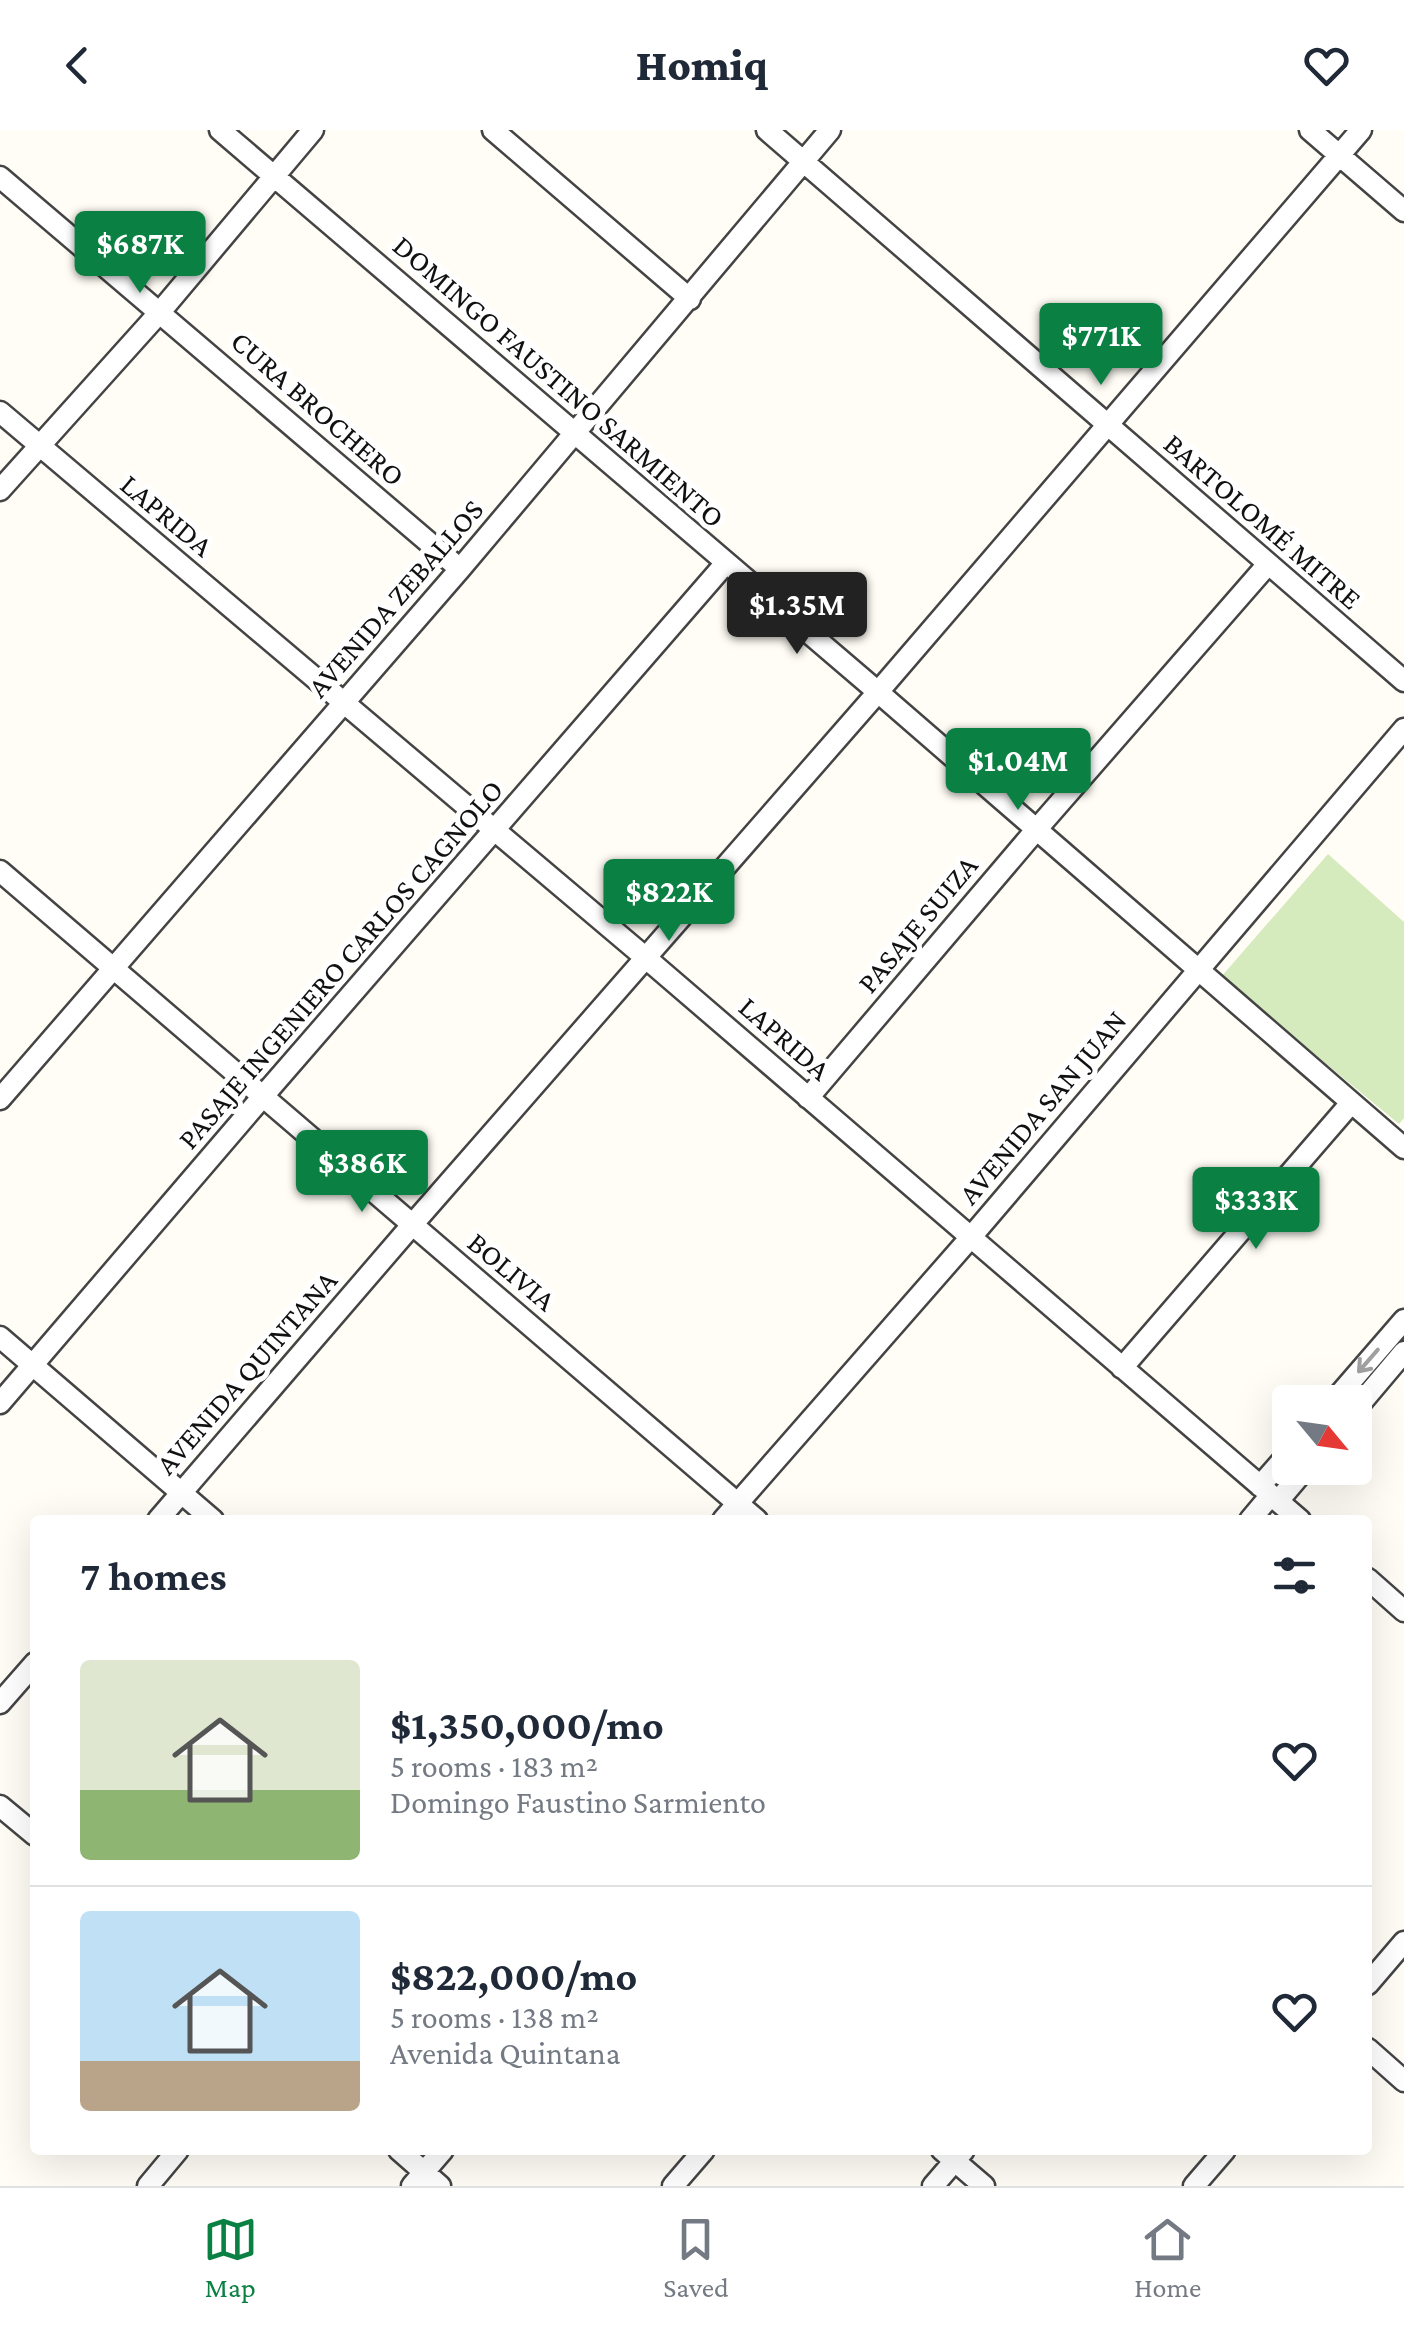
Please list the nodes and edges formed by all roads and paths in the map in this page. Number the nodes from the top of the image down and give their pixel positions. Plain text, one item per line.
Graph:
1 (220, 130) edge
2 (313, 130) edge
3 (493, 130) edge
4 (768, 130) edge
5 (830, 130) edge
6 (1310, 130) edge
7 (1361, 130) edge
8 (1339, 155) junction
9 (803, 162) junction
10 (0, 177) edge
11 (274, 177) junction
12 (1404, 211) edge
13 (690, 298) junction
14 (160, 312) junction
15 (0, 412) edge
16 (1107, 426) junction
17 (575, 434) junction
18 (38, 446) junction
19 (0, 490) edge
20 (725, 564) junction
21 (1268, 564) junction
22 (460, 569) junction
23 (1404, 681) edge
24 (878, 692) junction
25 (344, 704) junction
26 (1404, 729) edge
27 (496, 830) junction
28 (1036, 830) junction
29 (0, 871) edge
30 (646, 958) junction
31 (114, 969) junction
32 (1199, 969) junction
33 (264, 1095) junction
34 (808, 1098) junction
35 (0, 1099) edge
36 (1351, 1103) junction
37 (1404, 1148) edge
38 (412, 1226) junction
39 (970, 1237) junction
40 (1404, 1320) edge
41 (0, 1337) edge
42 (1404, 1352) edge
43 (33, 1365) junction
44 (1122, 1368) junction
45 (1347, 1385) edge
46 (1372, 1390) edge
47 (0, 1403) edge
48 (1274, 1485) edge
49 (1282, 1485) edge
50 (182, 1493) junction
51 (1270, 1494) junction
52 (738, 1503) junction
53 (162, 1515) edge
54 (207, 1515) edge
55 (727, 1515) edge
56 (751, 1515) edge
57 (1254, 1515) edge
58 (1294, 1515) edge
59 (1372, 1583) edge
60 (1404, 1611) edge
61 (30, 1668) edge
62 (0, 1703) edge
63 (0, 1806) edge
64 (30, 1831) edge
65 (1404, 1942) edge
66 (1372, 1979) edge
67 (1372, 2053) edge
68 (1404, 2081) edge
69 (174, 2155) edge
70 (403, 2155) edge
71 (440, 2155) edge
72 (700, 2155) edge
73 (953, 2155) edge
74 (955, 2155) edge
75 (1221, 2155) edge
76 (425, 2181) edge
77 (148, 2186) edge
78 (673, 2186) edge
79 (933, 2186) edge
80 (984, 2186) edge
81 (1194, 2186) edge

1 - 11 street, DOMINGO FAUSTINO SARMIENTO
2 - 11 street
3 - 13 street
4 - 9 street, BARTOLOMÉ MITRE
5 - 9 street, AVENIDA ZEBALLOS
6 - 8 street
7 - 8 street, AVENIDA QUINTANA
8 - 12 street
8 - 16 street, AVENIDA QUINTANA
9 - 13 street, AVENIDA ZEBALLOS
9 - 16 street, BARTOLOMÉ MITRE
10 - 14 street, CURA BROCHERO
11 - 14 street
11 - 17 street, DOMINGO FAUSTINO SARMIENTO
13 - 17 street, AVENIDA ZEBALLOS
14 - 18 street
14 - 22 street, CURA BROCHERO
15 - 18 street, LAPRIDA
16 - 21 street, BARTOLOMÉ MITRE
16 - 24 street, AVENIDA QUINTANA
17 - 20 street, DOMINGO FAUSTINO SARMIENTO
17 - 22 street, AVENIDA ZEBALLOS
18 - 19 street
18 - 25 street, LAPRIDA
20 - 24 street, DOMINGO FAUSTINO SARMIENTO
20 - 27 street, PASAJE INGENIERO CARLOS CAGNOLO
21 - 23 street, BARTOLOMÉ MITRE
21 - 28 street, PASAJE SUIZA
22 - 25 street, AVENIDA ZEBALLOS
24 - 28 street, DOMINGO FAUSTINO SARMIENTO
24 - 30 street, AVENIDA QUINTANA
25 - 27 street, LAPRIDA
25 - 31 street, AVENIDA ZEBALLOS
26 - 32 street, AVENIDA SAN JUAN
27 - 30 street, LAPRIDA
27 - 33 street, PASAJE INGENIERO CARLOS CAGNOLO
28 - 32 street, DOMINGO FAUSTINO SARMIENTO
28 - 34 street, PASAJE SUIZA
29 - 31 street, BOLIVIA
30 - 34 street, LAPRIDA
30 - 38 street, AVENIDA QUINTANA
31 - 33 street, BOLIVIA
31 - 35 street, AVENIDA ZEBALLOS
32 - 36 street, DOMINGO FAUSTINO SARMIENTO
32 - 39 street, AVENIDA SAN JUAN
33 - 38 street, BOLIVIA
33 - 43 street, PASAJE INGENIERO CARLOS CAGNOLO
34 - 39 street, LAPRIDA
36 - 37 street, DOMINGO FAUSTINO SARMIENTO
36 - 44 street
38 - 50 street, AVENIDA QUINTANA
38 - 52 street, BOLIVIA
39 - 44 street, LAPRIDA
39 - 52 street, AVENIDA SAN JUAN
40 -> 45 street
41 - 43 street
42 - 46 street
43 - 47 street, PASAJE INGENIERO CARLOS CAGNOLO
43 - 50 street
44 - 51 street, LAPRIDA
48 - 51 street
49 - 51 street
50 - 53 street, AVENIDA QUINTANA
50 - 54 street
51 - 57 street
51 - 58 street, LAPRIDA
52 - 55 street, AVENIDA SAN JUAN
52 - 56 street, BOLIVIA
59 - 60 street
61 - 62 street
63 - 64 street
65 - 66 street
67 - 68 street
69 - 77 street
70 - 76 street
71 - 76 street
72 - 78 street
73 - 79 street
74 - 80 street
75 - 81 street

